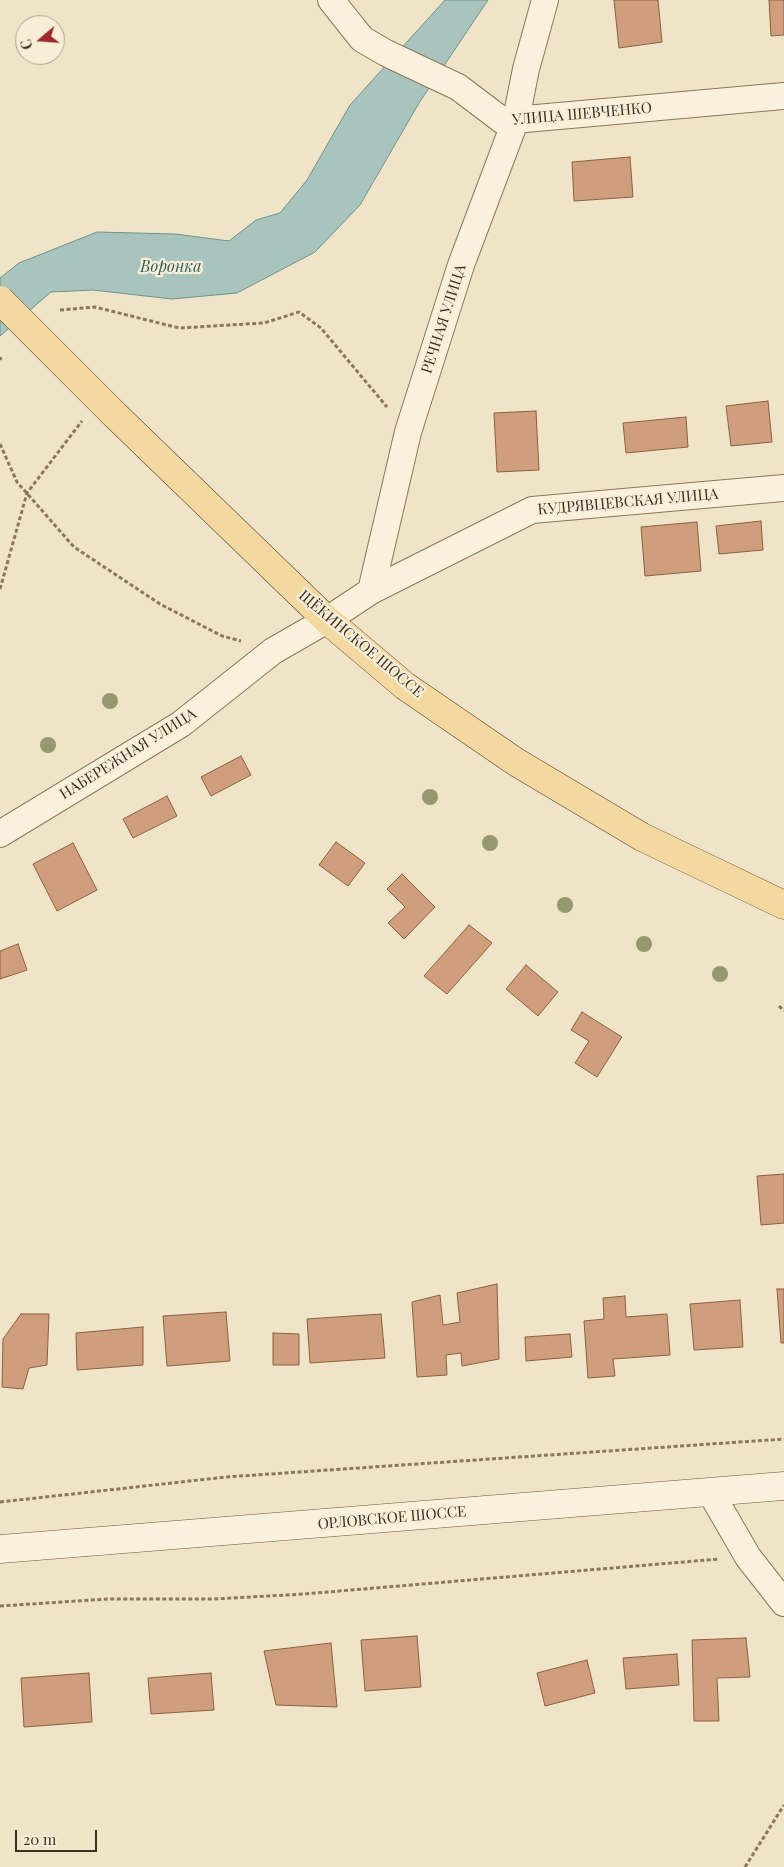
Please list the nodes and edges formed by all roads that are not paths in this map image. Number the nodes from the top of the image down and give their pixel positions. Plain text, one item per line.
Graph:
1 (331, 0) edge
2 (546, 0) edge
3 (784, 96) edge
4 (516, 119) junction
5 (0, 300) edge
6 (784, 488) edge
7 (371, 591) junction
8 (328, 620) junction
9 (0, 834) edge
10 (784, 905) edge
11 (784, 1486) edge
12 (711, 1493) junction
13 (0, 1549) edge
14 (784, 1603) edge

1 - 4 street, УЛИЦА ШЕВЧЕНКО
2 - 4 street, РЕЧНАЯ УЛИЦА
3 - 4 street, УЛИЦА ШЕВЧЕНКО
4 - 7 street, РЕЧНАЯ УЛИЦА
5 - 8 main road, ЩЁКИНСКОЕ ШОССЕ, bridge
6 - 7 street, КУДРЯВЦЕВСКАЯ УЛИЦА
7 - 8 street
8 - 9 street, НАБЕРЕЖНАЯ УЛИЦА
8 - 10 main road, ЩЁКИНСКОЕ ШОССЕ
11 - 12 main road, ОРЛОВСКОЕ ШОССЕ
12 - 13 main road, ОРЛОВСКОЕ ШОССЕ
12 - 14 street

